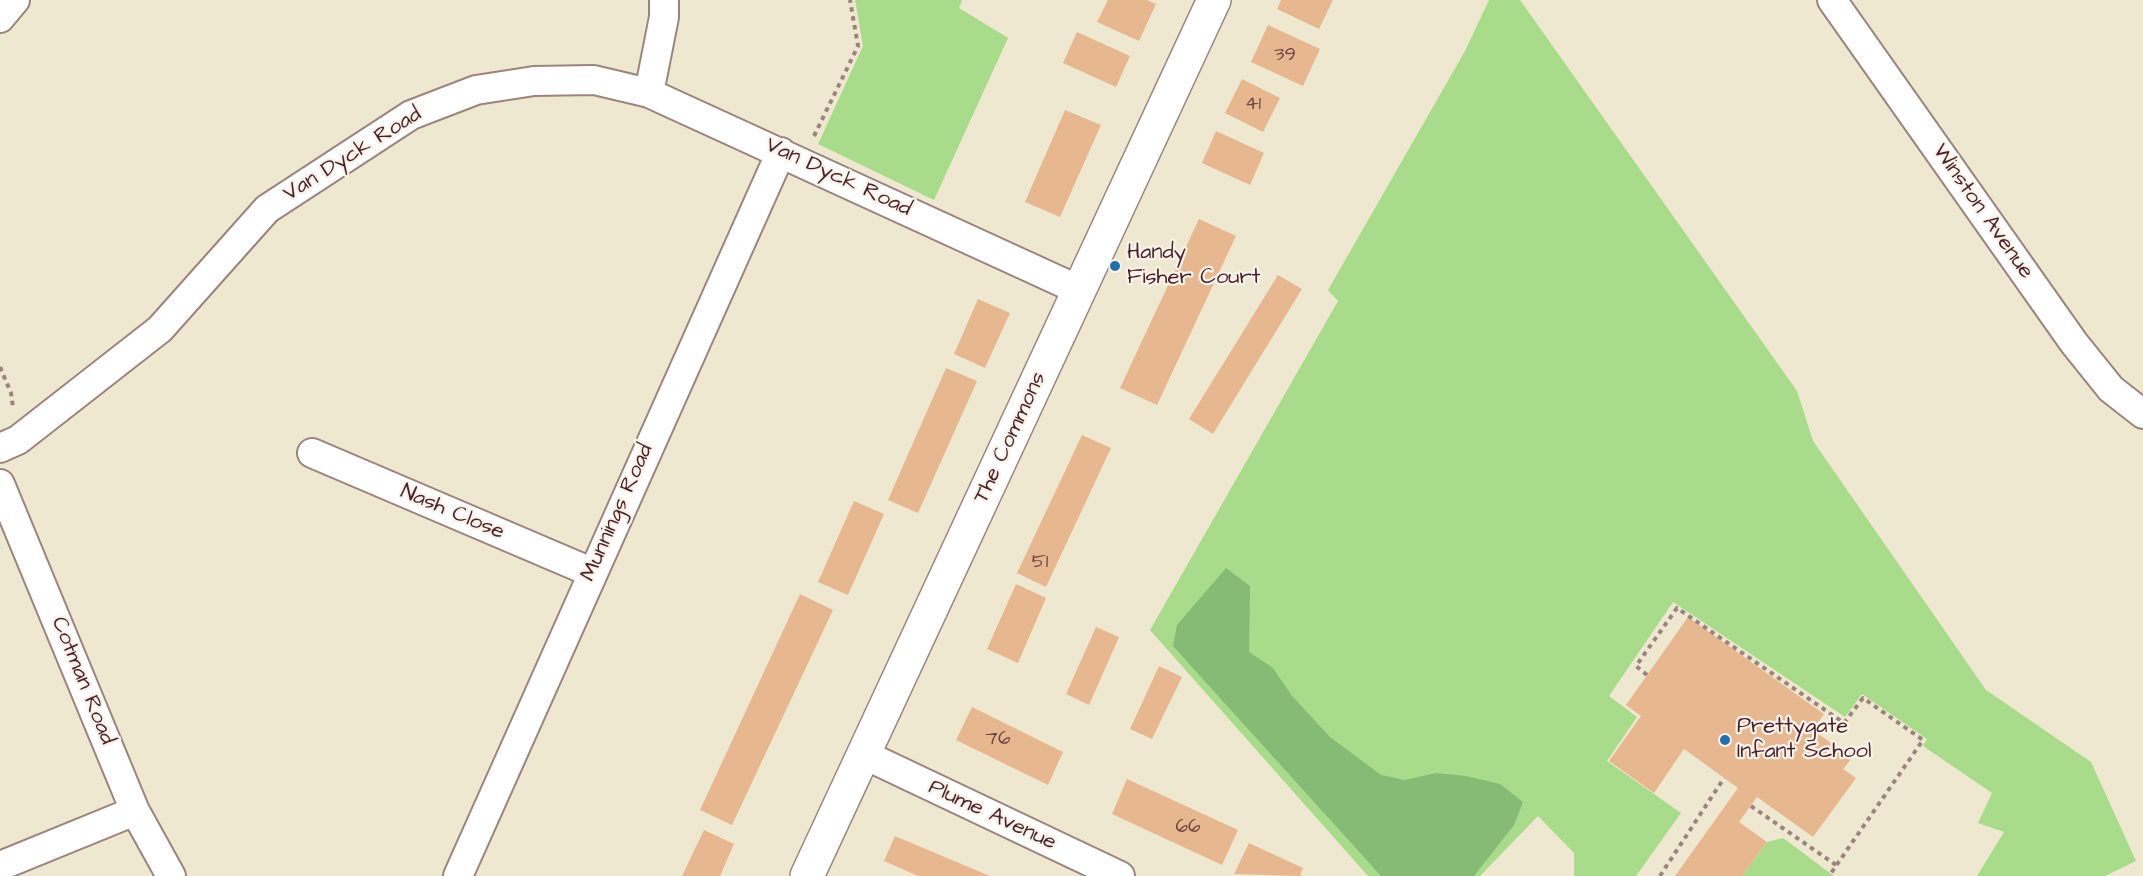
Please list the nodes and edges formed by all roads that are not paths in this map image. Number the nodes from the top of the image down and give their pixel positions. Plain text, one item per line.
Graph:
1 (15, 0) edge
2 (664, 0) edge
3 (1214, 0) edge
4 (1832, 0) edge
5 (0, 18) edge
6 (649, 93) junction
7 (791, 156) junction
8 (1078, 290) junction
9 (2143, 414) edge
10 (9, 444) edge
11 (312, 453) dead end
12 (0, 484) edge
13 (591, 572) junction
14 (865, 755) junction
15 (135, 811) junction
16 (0, 866) edge
17 (171, 876) edge
18 (458, 876) edge
19 (807, 876) edge
20 (1120, 876) edge

1 - 5 street
2 - 6 street
3 - 8 street, The Commons
4 - 9 street, Winston Avenue
6 - 7 street, Van Dyck Road
6 - 10 street, Van Dyck Road
7 - 8 street, Van Dyck Road
7 - 13 street, Munnings Road
8 - 14 street, The Commons
11 - 13 street, Nash Close
12 - 15 street, Cotman Road
13 - 18 street, Munnings Road
14 - 19 street, The Commons
14 - 20 street, Plume Avenue
15 - 16 street
15 - 17 street, Cotman Road

